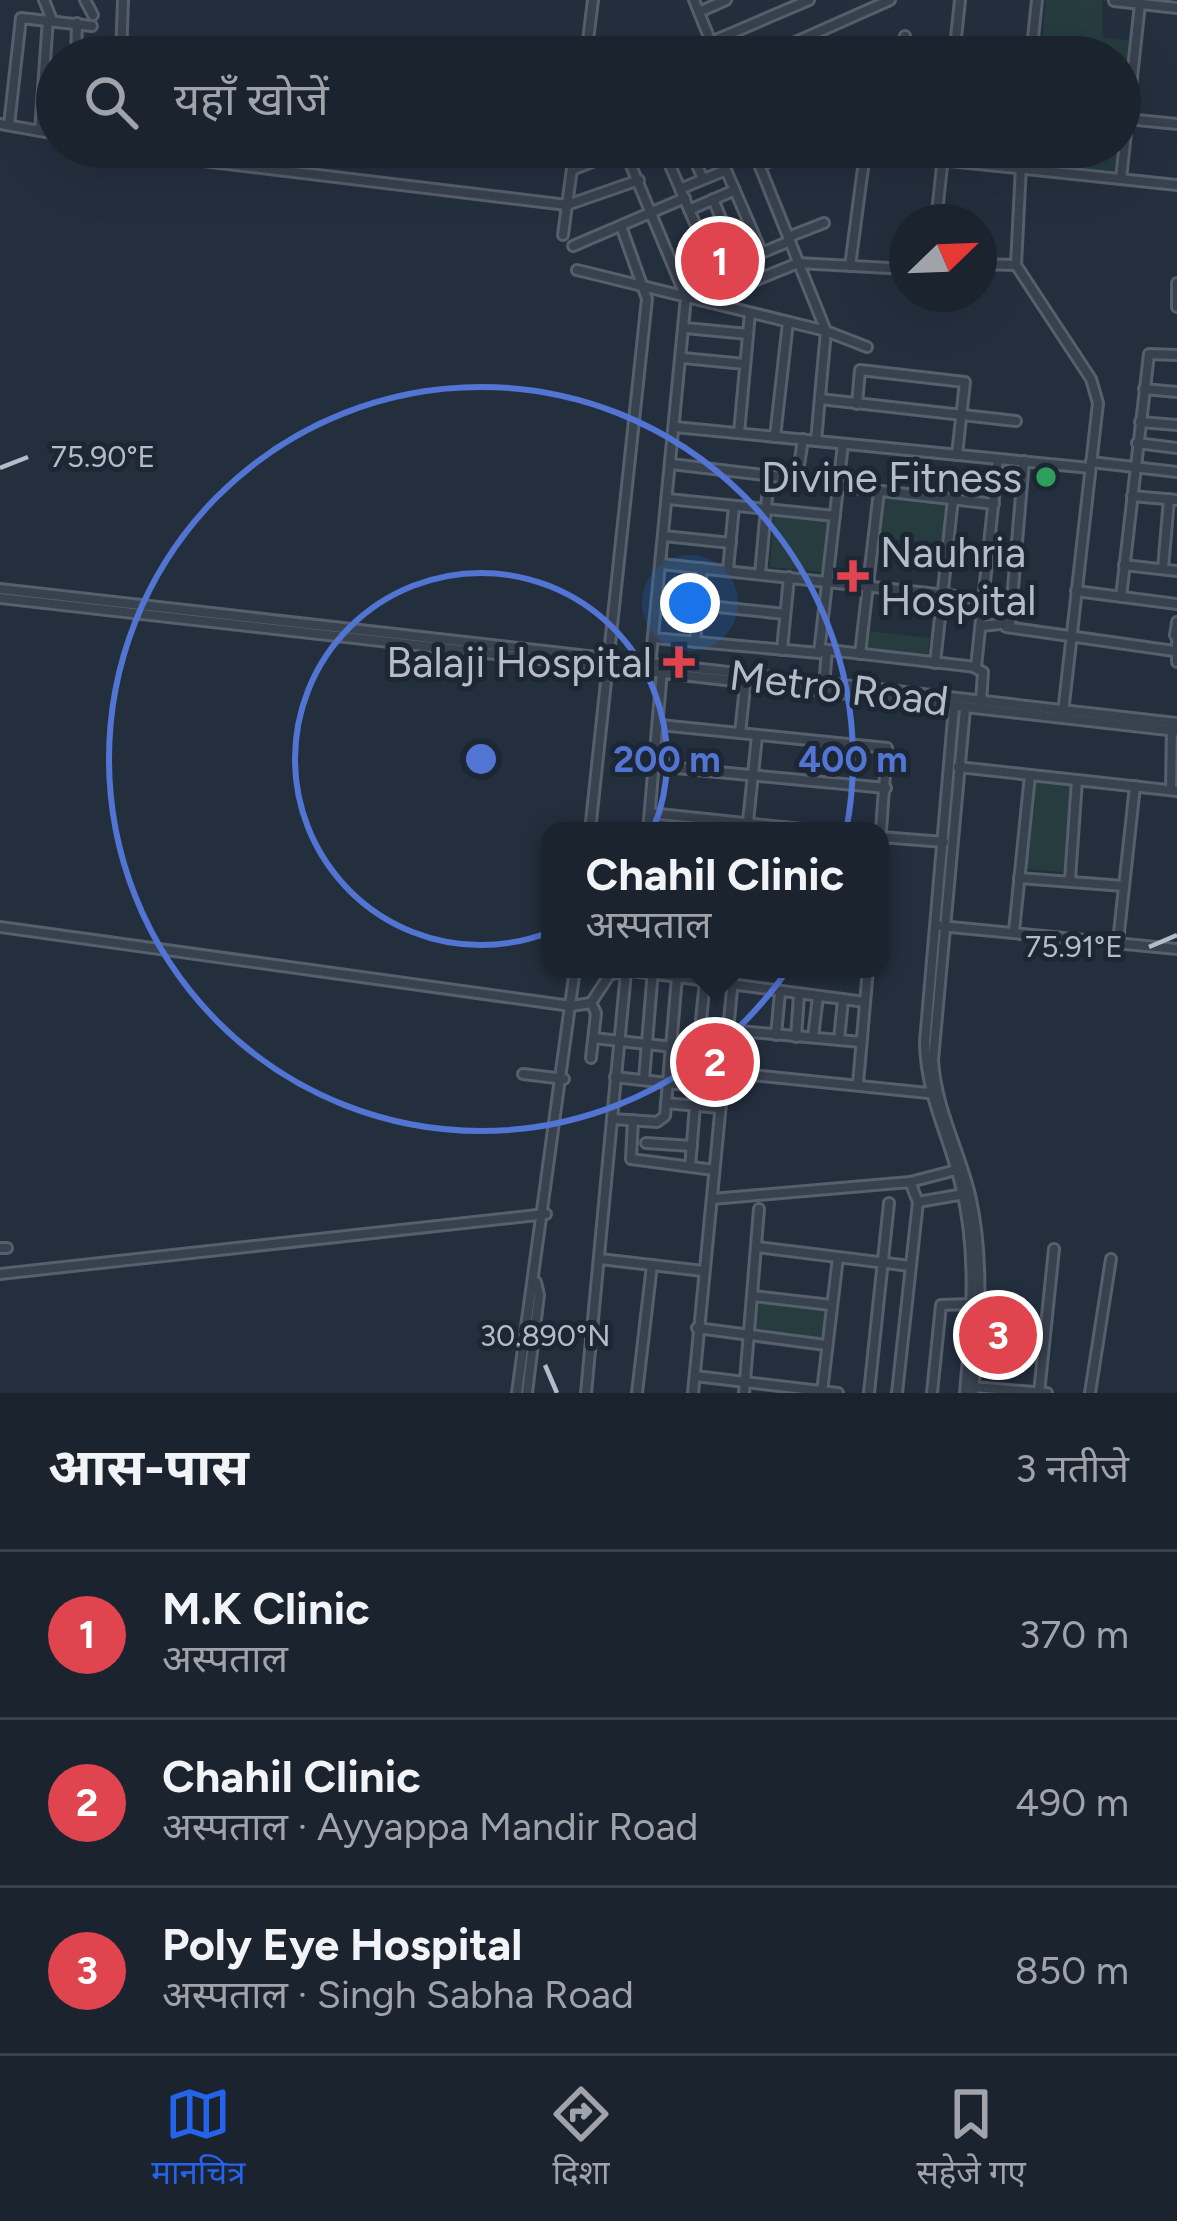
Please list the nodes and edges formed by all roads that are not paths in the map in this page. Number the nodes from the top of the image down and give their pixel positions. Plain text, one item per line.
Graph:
1 (85, 0) edge
2 (123, 0) edge
3 (593, 0) edge
4 (694, 0) edge
5 (725, 0) edge
6 (809, 0) edge
7 (890, 0) edge
8 (960, 0) edge
9 (1037, 0) edge
10 (1114, 2) edge
11 (1140, 4) junction
12 (1177, 8) edge
13 (49, 10) edge
14 (699, 12) junction
15 (77, 23) junction
16 (77, 36) edge
17 (122, 36) edge
18 (589, 36) edge
19 (709, 36) edge
20 (725, 36) edge
21 (809, 36) edge
22 (956, 36) edge
23 (1033, 36) edge
24 (1136, 36) edge
25 (1141, 120) edge
26 (4, 124) edge
27 (1177, 124) edge
28 (36, 129) edge
29 (268, 168) edge
30 (577, 168) edge
31 (634, 168) edge
32 (671, 168) edge
33 (699, 168) edge
34 (761, 168) edge
35 (863, 168) edge
36 (941, 168) edge
37 (985, 168) edge
38 (1019, 168) edge
39 (1122, 168) edge
40 (572, 170) joint
41 (726, 170) joint
42 (1019, 172) junction
43 (704, 179) junction
44 (1121, 179) junction
45 (639, 181) junction
46 (1177, 184) edge
47 (735, 190) junction
48 (682, 194) junction
49 (713, 200) junction
50 (938, 204) edge
51 (567, 205) junction
52 (689, 210) junction
53 (653, 212) junction
54 (824, 223) dead end
55 (621, 226) junction
56 (562, 236) dead end
57 (789, 239) junction
58 (573, 246) dead end
59 (762, 253) junction
60 (740, 262) junction
61 (799, 263) junction
62 (997, 265) edge
63 (1016, 265) junction
64 (850, 266) junction
65 (889, 268) edge
66 (577, 270) dead end
67 (716, 272) junction
68 (1177, 283) edge
69 (685, 285) junction
70 (646, 288) junction
71 (686, 297) junction
72 (703, 302) junction
73 (1177, 308) edge
74 (750, 313) junction
75 (788, 322) junction
76 (685, 328) junction
77 (826, 331) junction
78 (748, 334) junction
79 (867, 347) dead end
80 (1177, 355) edge
81 (682, 358) junction
82 (745, 364) junction
83 (1144, 388) junction
84 (1177, 392) edge
85 (820, 399) junction
86 (857, 404) junction
87 (962, 415) junction
88 (1016, 421) dead end
89 (1139, 422) junction
90 (1177, 425) edge
91 (675, 427) junction
92 (739, 433) junction
93 (775, 437) junction
94 (803, 440) junction
95 (816, 441) junction
96 (843, 443) junction
97 (1137, 443) junction
98 (1177, 448) edge
99 (957, 455) junction
100 (998, 459) junction
101 (1024, 461) junction
102 (671, 464) junction
103 (1090, 465) junction
104 (1135, 466) junction
105 (1177, 472) edge
106 (769, 476) junction
107 (838, 487) junction
108 (879, 491) junction
109 (1132, 496) junction
110 (668, 499) junction
111 (952, 499) junction
112 (1173, 499) edge
113 (994, 503) junction
114 (734, 506) junction
115 (766, 509) junction
116 (835, 517) junction
117 (664, 536) junction
118 (731, 543) junction
119 (661, 564) junction
120 (1124, 565) junction
121 (702, 568) junction
122 (1163, 569) junction
123 (728, 571) junction
124 (1177, 571) edge
125 (760, 574) junction
126 (789, 577) junction
127 (827, 581) junction
128 (868, 585) junction
129 (1076, 591) junction
130 (0, 594) edge
131 (943, 594) junction
132 (1121, 597) junction
133 (984, 598) junction
134 (1177, 604) edge
135 (699, 605) junction
136 (785, 614) junction
137 (1177, 622) edge
138 (981, 626) junction
139 (1006, 627) junction
140 (1176, 636) edge
141 (653, 638) junction
142 (1070, 639) junction
143 (695, 641) junction
144 (824, 649) junction
145 (782, 650) junction
146 (860, 654) junction
147 (1175, 657) edge
148 (935, 663) junction
149 (610, 665) junction
150 (650, 667) junction
151 (975, 668) junction
152 (662, 672) junction
153 (746, 680) junction
154 (824, 686) junction
155 (981, 704) junction
156 (960, 705) junction
157 (1062, 717) junction
158 (660, 725) junction
159 (1174, 727) edge
160 (740, 733) junction
161 (757, 736) junction
162 (655, 766) junction
163 (953, 767) junction
164 (1030, 775) junction
165 (753, 776) junction
166 (1077, 780) junction
167 (1135, 786) junction
168 (886, 788) junction
169 (1174, 790) edge
170 (650, 813) junction
171 (686, 817) junction
172 (707, 819) junction
173 (591, 822) edge
174 (649, 822) edge
175 (686, 822) edge
176 (706, 822) edge
177 (722, 822) edge
178 (748, 822) edge
179 (882, 822) edge
180 (889, 839) edge
181 (946, 842) junction
182 (1019, 878) junction
183 (1070, 880) junction
184 (1124, 886) junction
185 (939, 926) junction
186 (0, 927) edge
187 (1013, 932) junction
188 (1118, 942) junction
189 (1177, 949) edge
190 (574, 978) edge
191 (607, 978) edge
192 (629, 978) edge
193 (651, 978) edge
194 (677, 978) edge
195 (699, 978) edge
196 (733, 978) edge
197 (867, 978) edge
198 (705, 981) junction
199 (732, 986) junction
200 (780, 993) junction
201 (799, 995) junction
202 (818, 997) junction
203 (843, 1000) junction
204 (866, 1002) junction
205 (591, 1003) junction
206 (572, 1006) junction
207 (728, 1030) junction
208 (776, 1035) junction
209 (796, 1036) junction
210 (594, 1038) junction
211 (813, 1038) junction
212 (620, 1040) junction
213 (839, 1040) junction
214 (861, 1042) junction
215 (646, 1045) junction
216 (672, 1048) junction
217 (698, 1049) junction
218 (725, 1052) junction
219 (591, 1058) dead end
220 (723, 1072) junction
221 (523, 1074) dead end
222 (615, 1077) junction
223 (564, 1079) junction
224 (644, 1079) junction
225 (668, 1084) junction
226 (859, 1084) junction
227 (722, 1090) junction
228 (928, 1093) junction
229 (666, 1103) junction
230 (695, 1106) junction
231 (720, 1108) junction
232 (613, 1119) junction
233 (633, 1120) junction
234 (646, 1143) dead end
235 (692, 1146) junction
236 (690, 1167) junction
237 (714, 1170) junction
238 (956, 1170) junction
239 (910, 1182) junction
240 (966, 1194) junction
241 (712, 1199) junction
242 (918, 1202) junction
243 (889, 1203) dead end
244 (759, 1209) dead end
245 (546, 1214) junction
246 (758, 1247) junction
247 (1054, 1249) dead end
248 (838, 1257) junction
249 (600, 1258) junction
250 (1111, 1259) dead end
251 (884, 1262) junction
252 (652, 1265) junction
253 (910, 1265) junction
254 (703, 1271) junction
255 (0, 1274) edge
256 (535, 1281) junction
257 (753, 1296) junction
258 (971, 1304) junction
259 (831, 1305) junction
260 (698, 1328) junction
261 (748, 1335) junction
262 (826, 1345) junction
263 (695, 1376) junction
264 (744, 1388) edge
265 (969, 1390) edge
266 (822, 1392) edge
267 (517, 1393) edge
268 (527, 1393) edge
269 (586, 1393) edge
270 (637, 1393) edge
271 (694, 1393) edge
272 (838, 1393) edge
273 (869, 1393) edge
274 (897, 1393) edge
275 (932, 1393) edge
276 (1042, 1393) edge
277 (1090, 1393) edge

1 - 15 street
2 - 17 street
3 - 18 street
4 - 14 street
5 - 14 street
6 - 20 street
7 - 21 street
8 - 22 street
9 - 23 street
10 - 11 street
11 - 12 street
11 - 24 street
13 - 15 street
13 - 26 street
14 - 19 street
15 - 16 street
25 - 27 street
26 - 28 street
29 - 51 street
30 - 40 street
31 - 45 street
32 - 48 street
33 - 43 street
34 - 57 street
35 - 64 street
36 - 50 street
37 - 42 street
38 - 42 street
39 - 44 street
40 - 51 street
41 - 43 street
41 - 47 street
42 - 44 street
42 - 63 street
43 - 48 street
44 - 46 street
45 - 51 street
45 - 53 street
47 - 49 street
47 - 59 street
48 - 52 street
48 - 53 street
49 - 52 street
49 - 60 street
51 - 56 street
52 - 67 street
53 - 55 street
53 - 69 street
54 - 57 street
55 - 58 street
55 - 70 street
57 - 59 street
57 - 61 street
59 - 60 street
60 - 67 street
61 - 64 street
61 - 72 street
61 - 77 street
62 - 63 street
63 - 103 street
64 - 65 street
66 - 70 street
67 - 69 street
68 - 73 street
69 - 71 street
70 - 71 street
70 - 149 street
71 - 72 street
71 - 76 street
72 - 74 street
74 - 75 street
74 - 78 street
75 - 77 street
75 - 93 street
76 - 78 street
76 - 81 street
77 - 79 street
77 - 85 street
78 - 82 street
80 - 83 street
81 - 82 street
81 - 91 street
82 - 92 street
83 - 84 street
83 - 89 street
85 - 86 street
85 - 95 street
86 - 87 street
86 - 87 street
87 - 88 street
87 - 99 street
89 - 90 street
89 - 97 street
91 - 92 street
91 - 102 street
92 - 93 street
93 - 94 street
94 - 95 street
94 - 106 street
95 - 96 street
96 - 99 street
96 - 107 street
97 - 98 street
97 - 104 street
99 - 100 street
100 - 101 street
100 - 113 street
101 - 103 street
101 - 139 street
102 - 106 street
102 - 110 street
103 - 104 street
103 - 129 street
104 - 105 street
104 - 109 street
106 - 115 street
107 - 108 street
107 - 116 street
108 - 111 street
108 - 128 street
109 - 112 street
109 - 120 street
110 - 114 street
110 - 117 street
111 - 113 street
111 - 131 street
112 - 122 street
113 - 133 street
114 - 115 street
114 - 118 street
115 - 116 street
115 - 125 street
116 - 127 street
117 - 118 street
117 - 119 street
118 - 123 street
119 - 121 street
119 - 141 street
120 - 122 street
120 - 132 street
121 - 123 street
121 - 135 street
122 - 124 street
123 - 125 street
125 - 126 street
126 - 127 street
126 - 136 street
127 - 128 street
127 - 144 street
128 - 131 street
128 - 146 street
129 - 132 street
129 - 142 street
130 - 149 street, Metro Road
131 - 133 street
131 - 148 street
132 - 134 street
133 - 138 street
135 - 136 street
135 - 143 street
136 - 145 street
137 - 140 street
138 - 139 street
138 - 151 street
139 - 142 street
140 - 147 street
141 - 143 street
141 - 150 street
142 - 147 street
142 - 157 street
143 - 145 street
144 - 145 street
144 - 146 street
144 - 154 street
146 - 148 street
148 - 151 street
149 - 150 street, Metro Road
149 - 152 street, Metro Road
149 - 173 street
150 - 152 street, Metro Road
151 - 155 street
152 - 153 street, Metro Road
152 - 158 street
153 - 154 street, Metro Road
153 - 156 street, Metro Road
153 - 160 street
154 - 156 street, Metro Road
155 - 156 street, Metro Road
155 - 157 street, Metro Road
156 - 157 street, Metro Road
156 - 163 street
157 - 159 street, Metro Road
158 - 160 street
158 - 162 street
159 - 169 street
160 - 161 street
161 - 165 street
161 - 168 street
162 - 165 street
162 - 170 street
163 - 164 street
163 - 181 street
164 - 166 street
164 - 182 street
165 - 168 street
165 - 178 street
166 - 167 street
166 - 183 street
167 - 169 street
167 - 184 street
168 - 179 street
170 - 171 street
170 - 174 street
171 - 172 street
171 - 175 street
172 - 176 street
172 - 177 street
180 - 181 street
181 - 185 street
182 - 183 street
182 - 187 street
183 - 184 street
184 - 188 street
185 - 187 street
185 - 228 street
185 - 240 street
186 - 206 street
187 - 188 street
188 - 189 street
190 - 206 street
191 - 205 street
192 - 212 street
193 - 215 street
194 - 216 street
195 - 198 street
196 - 199 street
197 - 204 street
198 - 199 street
198 - 217 street
199 - 200 street
199 - 207 street
200 - 201 street
200 - 208 street
201 - 202 street
201 - 209 street
202 - 203 street
202 - 211 street
203 - 204 street
203 - 213 street
204 - 214 street
205 - 206 street
205 - 210 street
206 - 223 street
207 - 208 street
207 - 218 street
208 - 209 street
209 - 211 street
210 - 212 street
210 - 219 street
211 - 213 street
212 - 215 street
212 - 222 street
213 - 214 street
214 - 226 street
215 - 216 street
215 - 224 street
216 - 217 street
216 - 225 street
217 - 218 street
218 - 220 street
220 - 226 street
220 - 227 street
221 - 223 street
222 - 224 street
222 - 232 street
223 - 245 street
224 - 225 street
225 - 227 street
225 - 229 street
226 - 228 street
227 - 231 street
228 - 238 street
229 - 230 street
229 - 233 street
230 - 231 street
230 - 235 street
231 - 237 street
232 - 233 street
232 - 249 street
233 - 236 street
234 - 235 street
235 - 236 street
236 - 237 street
237 - 241 street
238 - 239 street
238 - 240 street
239 - 241 street
239 - 242 street
240 - 242 street
240 - 258 street
240 - 265 street
241 - 254 street
242 - 253 street
243 - 251 street
244 - 246 street
245 - 255 street
245 - 256 street
246 - 248 street
246 - 257 street
247 - 276 street
248 - 251 street
248 - 259 street
249 - 252 street
249 - 269 street
250 - 277 street
251 - 253 street
251 - 273 street
252 - 254 street
252 - 270 street
253 - 274 street
254 - 260 street
256 - 267 street
256 - 268 street
257 - 259 street
257 - 261 street
258 - 265 street
258 - 275 street
259 - 262 street
260 - 261 street
260 - 263 street
261 - 262 street
261 - 264 street
262 - 266 street
263 - 264 street
263 - 271 street
264 - 266 street
265 - 276 street
266 - 272 street

